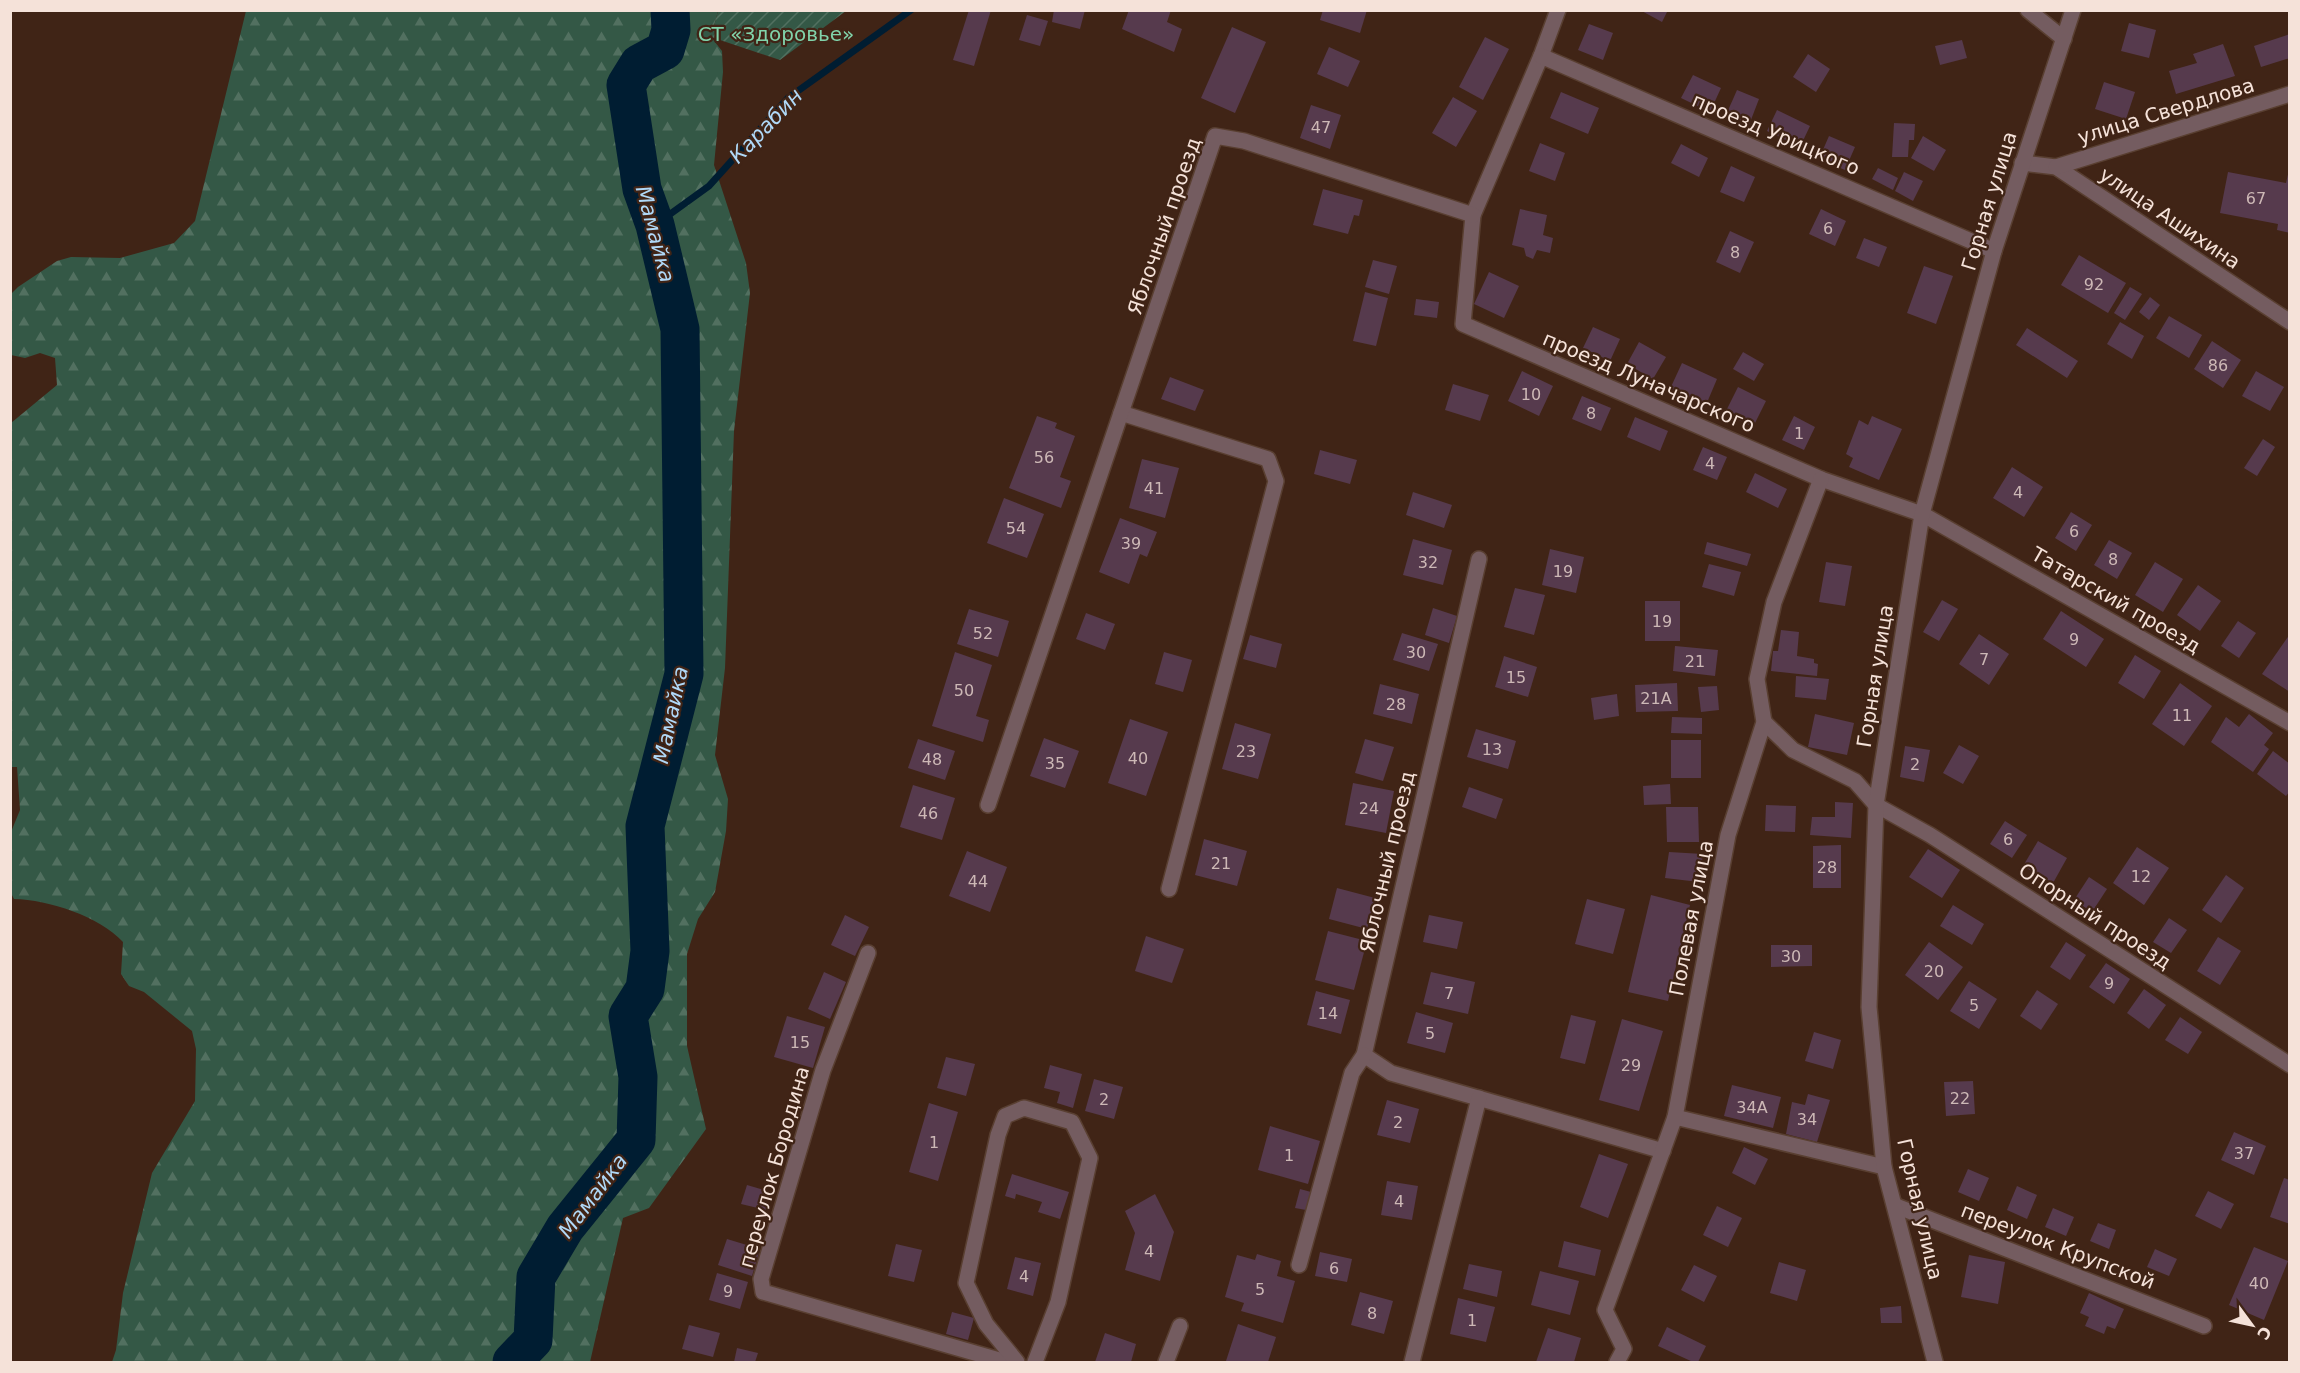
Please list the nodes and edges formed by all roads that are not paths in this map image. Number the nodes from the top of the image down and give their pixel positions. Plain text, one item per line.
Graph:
1 (1558, 10) edge
2 (2028, 10) edge
3 (2073, 10) edge
4 (2064, 39) junction
5 (1541, 56) junction
6 (2289, 94) edge
7 (2022, 163) junction
8 (2056, 167) junction
9 (1473, 215) junction
10 (1994, 251) junction
11 (2289, 322) edge
12 (1122, 413) junction
13 (1821, 479) junction
14 (1922, 514) junction
15 (1479, 559) dead end
16 (1764, 722) junction
17 (2289, 723) edge
18 (988, 805) dead end
19 (1876, 805) junction
20 (1169, 888) dead end
21 (868, 953) dead end
22 (1364, 1055) junction
23 (2289, 1065) edge
24 (1479, 1098) junction
25 (1675, 1117) junction
26 (1663, 1151) junction
27 (1884, 1167) junction
28 (1896, 1206) junction
29 (1299, 1265) dead end
30 (1180, 1326) dead end
31 (2204, 1326) dead end
32 (1006, 1362) edge
33 (1017, 1362) edge
34 (1035, 1362) edge
35 (1166, 1362) edge
36 (1412, 1362) edge
37 (1617, 1362) edge
38 (1935, 1362) edge

1 - 5 street
2 - 4 street
3 - 4 street, Горная улица
4 - 7 street, Горная улица
5 - 9 street
5 - 10 street, проезд Урицкого
6 - 8 street, улица Свердлова
7 - 8 street, улица Ашихина
7 - 10 street, Горная улица
8 - 11 street, улица Ашихина
9 - 12 street, Яблочный проезд
9 - 13 street, проезд Луначарского
10 - 14 street, Горная улица
12 - 18 street, Яблочный проезд
12 - 20 street
13 - 14 street, проезд Луначарского
13 - 16 street, Полевая улица
14 - 17 street, Татарский проезд
14 - 19 street, Горная улица
15 - 22 street, Яблочный проезд
16 - 19 street, Опорный проезд
16 - 25 street, Полевая улица
19 - 23 street, Опорный проезд
19 - 27 street, Горная улица
21 - 32 street, переулок Бородина
22 - 24 street
22 - 29 street, Яблочный проезд
24 - 26 street
24 - 36 street
25 - 26 street, Полевая улица
25 - 27 street
26 - 37 street, Полевая улица
27 - 28 street, Горная улица
28 - 31 street, переулок Крупской
28 - 38 street, Горная улица
30 - 35 street
33 - 34 street

